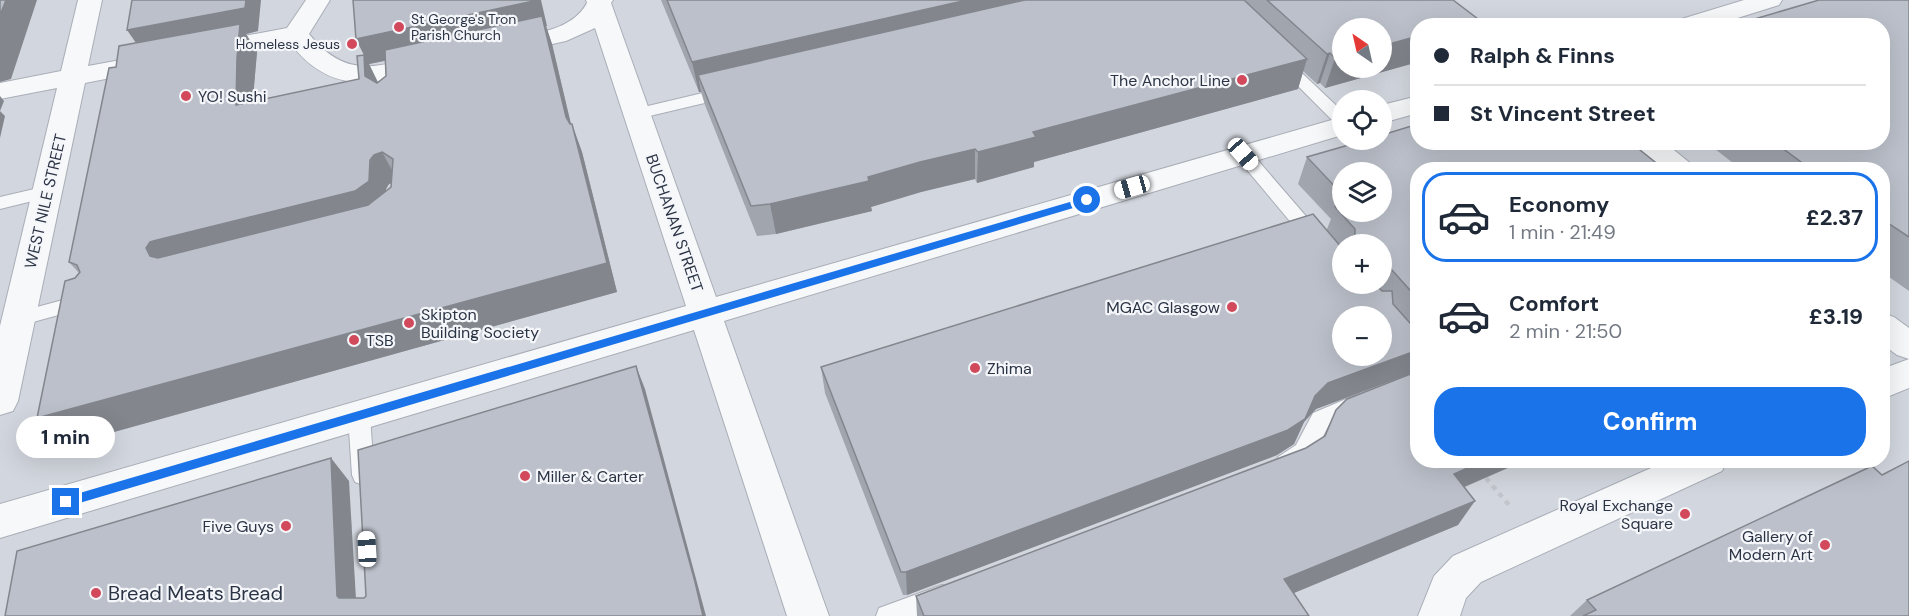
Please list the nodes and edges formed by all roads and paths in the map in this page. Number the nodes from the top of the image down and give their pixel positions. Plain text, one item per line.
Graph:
1 (90, 0) edge
2 (318, 0) edge
3 (1770, 0) edge
4 (600, 1) edge
5 (1710, 18) edge
6 (296, 34) junction
7 (1267, 48) edge
8 (71, 78) junction
9 (741, 89) edge
10 (0, 91) edge
11 (1410, 106) edge
12 (1332, 110) edge
13 (1392, 111) edge
14 (637, 114) junction
15 (1332, 129) edge
16 (1655, 150) edge
17 (1243, 154) junction
18 (1670, 162) edge
19 (47, 192) junction
20 (0, 203) edge
21 (1332, 258) edge
22 (94, 299) edge
23 (706, 313) junction
24 (1890, 332) edge
25 (11, 333) edge
26 (1909, 346) edge
27 (1909, 373) edge
28 (1890, 381) edge
29 (1376, 396) edge
30 (0, 401) edge
31 (359, 415) junction
32 (1691, 468) edge
33 (1264, 472) edge
34 (364, 498) edge
35 (0, 521) edge
36 (965, 586) edge
37 (808, 616) edge
38 (888, 616) edge
39 (1439, 616) edge

1 - 8 street, WEST NILE STREET
2 - 6 street
3 - 5 street
4 - 6 street
4 - 14 street, BUCHANAN STREET
6 - 8 street
7 - 12 lane
8 - 10 street
8 - 19 street, WEST NILE STREET
9 - 14 lane
11 - 13 street
14 - 23 street, BUCHANAN STREET
15 - 17 street
16 - 18 street
17 - 21 lane
17 - 23 street
19 - 20 lane
19 - 25 street, WEST NILE STREET
22 - 25 lane
23 - 31 street
23 - 37 street, BUCHANAN STREET
24 - 26 street
25 - 30 street, WEST NILE STREET
27 - 28 street
29 - 33 lane
31 - 34 lane
31 - 35 street
32 - 39 street
36 - 38 lane

